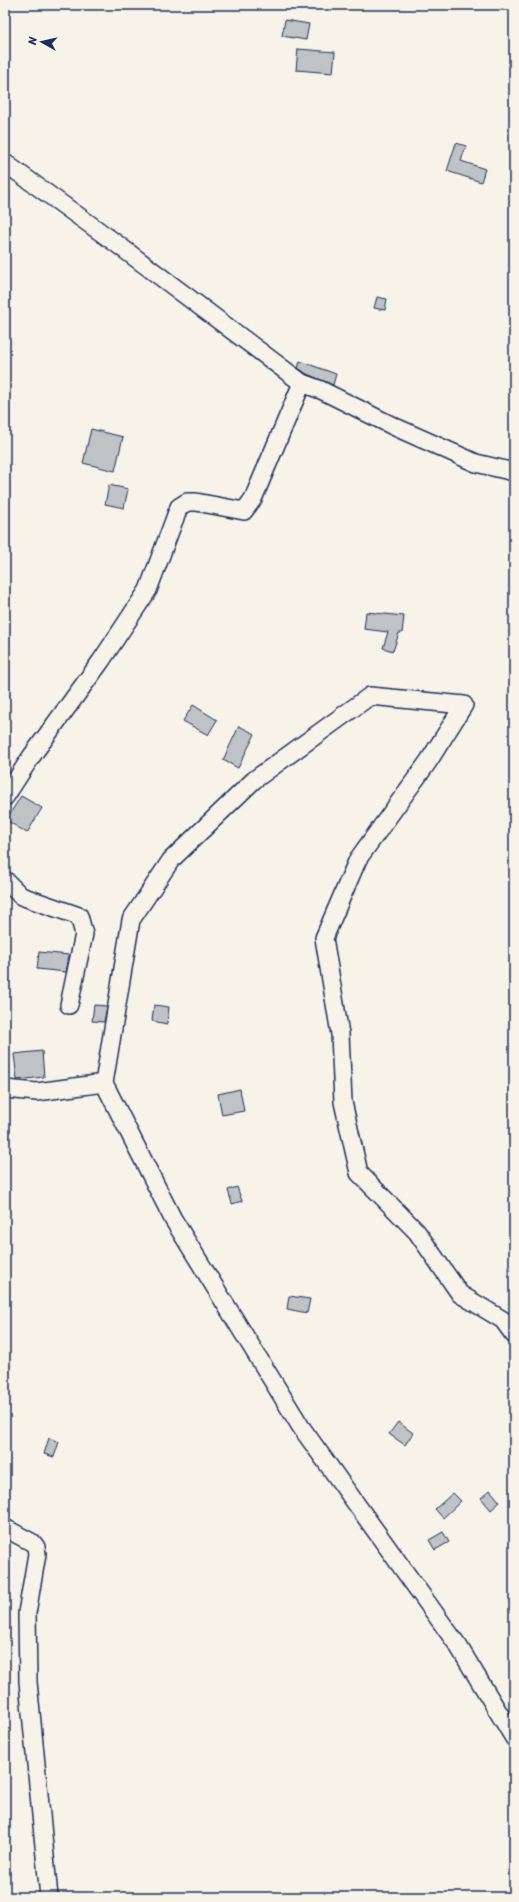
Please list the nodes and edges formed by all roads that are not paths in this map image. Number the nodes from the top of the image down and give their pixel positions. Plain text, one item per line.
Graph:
1 (5, 163) edge
2 (302, 383) junction
3 (514, 472) edge
4 (5, 797) edge
5 (5, 880) edge
6 (69, 1005) dead end
7 (104, 1083) junction
8 (5, 1089) edge
9 (514, 1334) edge
10 (5, 1528) edge
11 (514, 1738) edge
12 (49, 1897) edge

1 - 2 street
2 - 3 street
2 - 4 street
5 - 6 street
7 - 8 street
7 - 9 street
7 - 11 street
10 - 12 street

